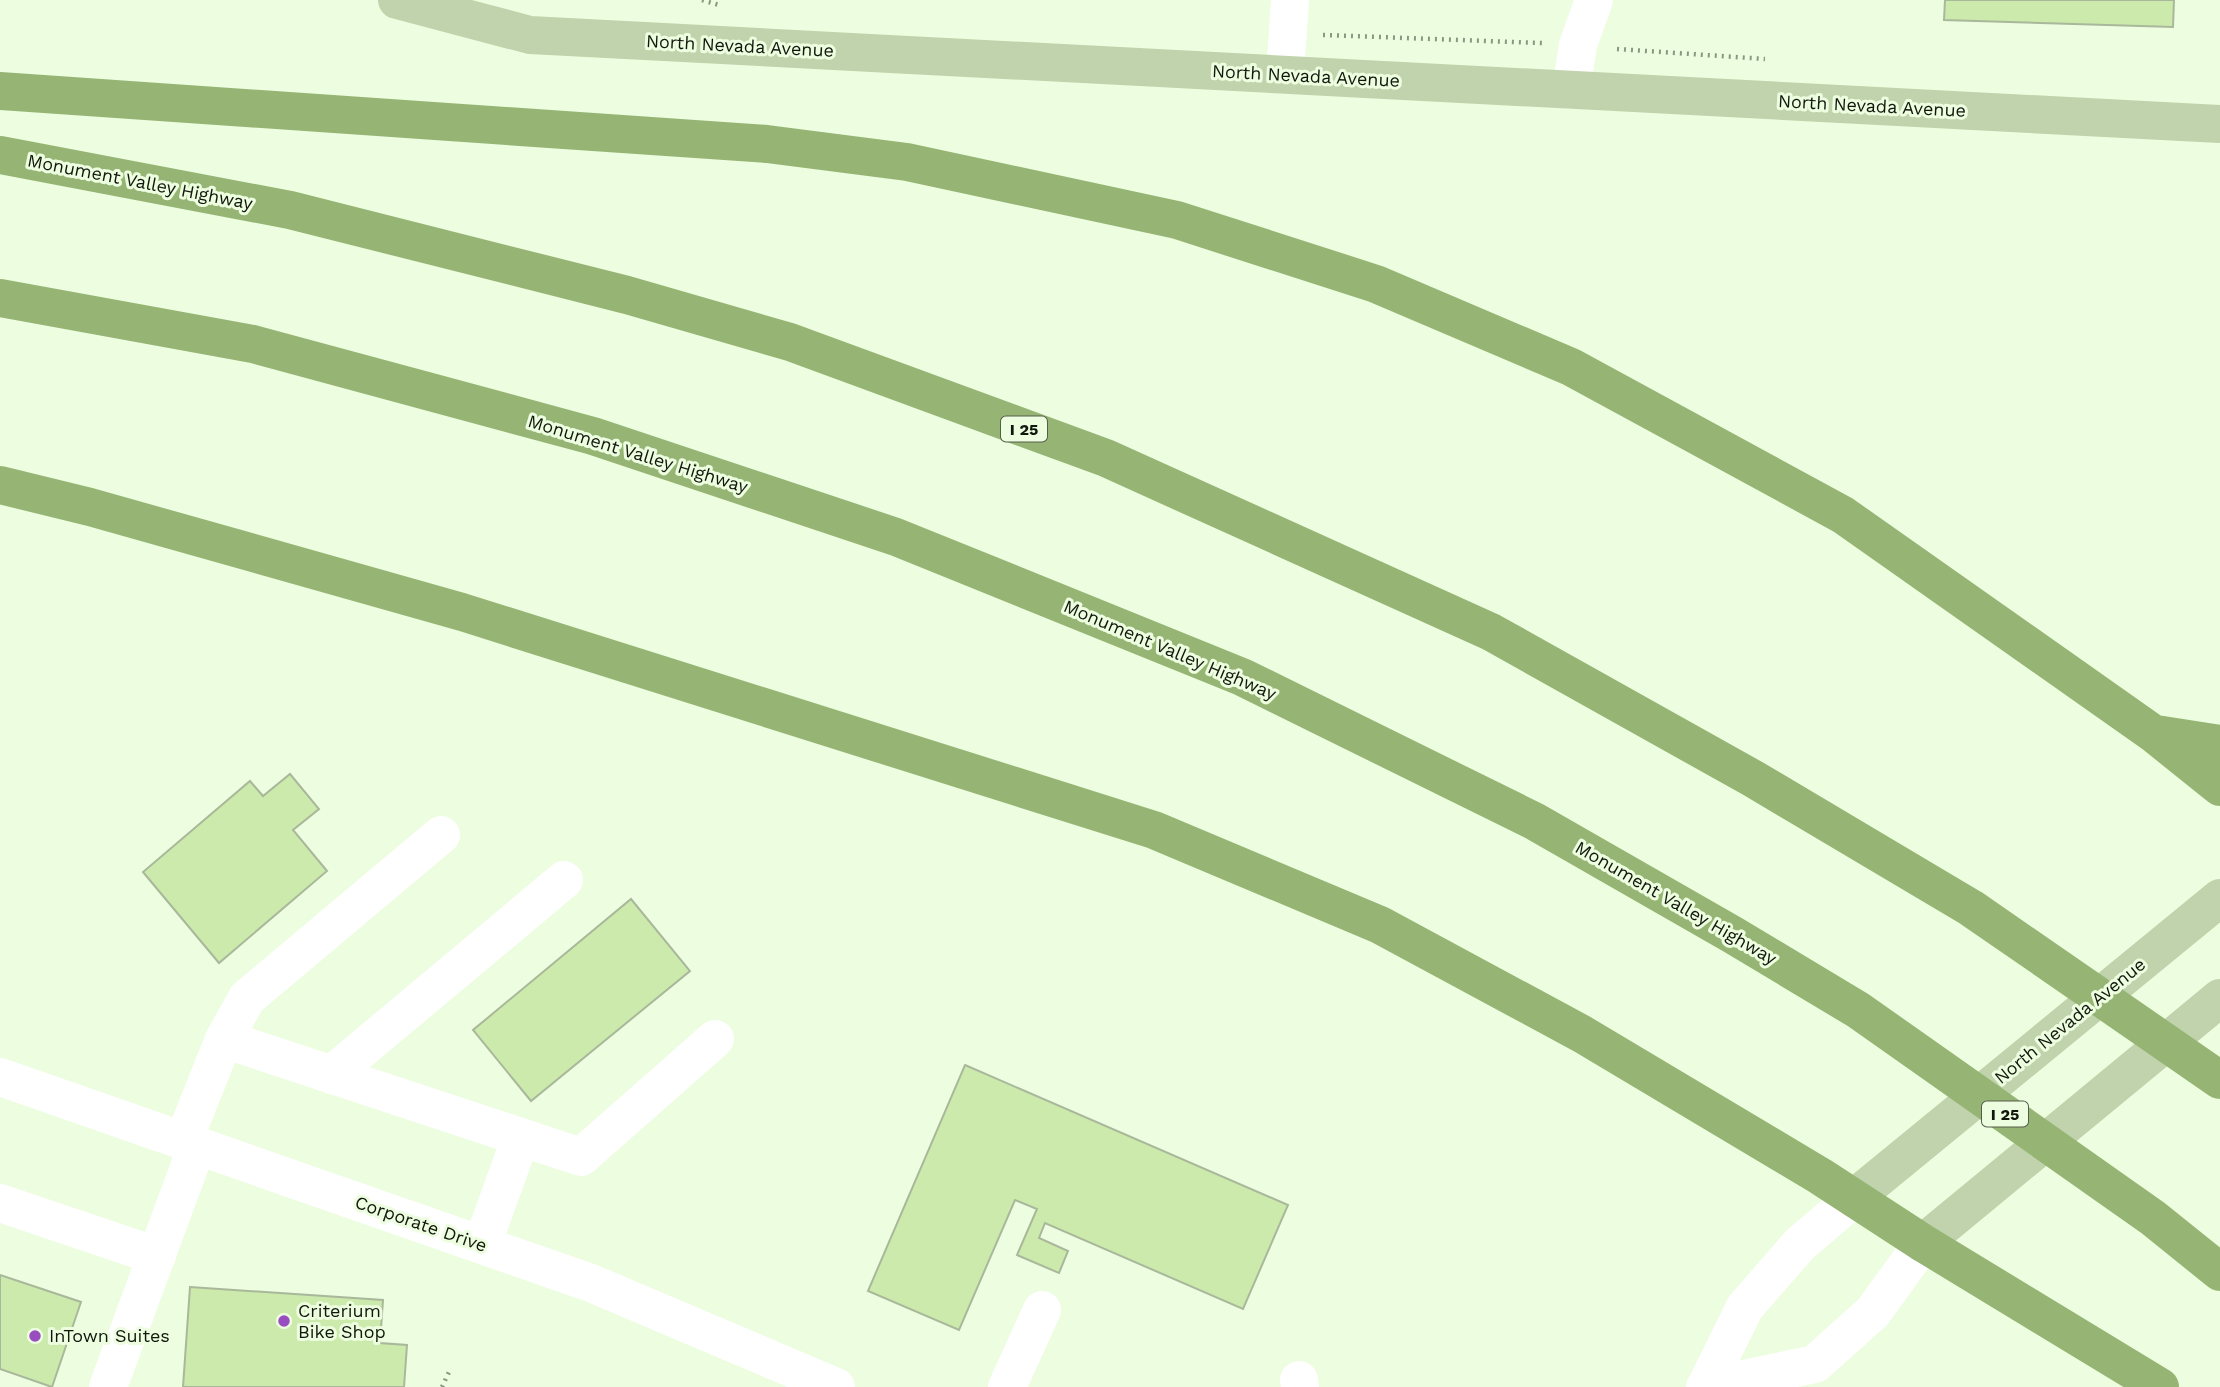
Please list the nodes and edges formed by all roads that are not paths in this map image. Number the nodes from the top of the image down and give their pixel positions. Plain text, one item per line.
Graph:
1 (397, 0) edge
2 (1290, 0) edge
3 (1594, 0) edge
4 (1285, 75) junction
5 (1571, 90) junction
6 (0, 91) edge
7 (2220, 124) edge
8 (0, 155) edge
9 (0, 298) edge
10 (0, 485) edge
11 (2154, 734) junction
12 (2220, 744) edge
13 (2220, 787) edge
14 (442, 835) dead end
15 (564, 880) dead end
16 (2220, 898) edge
17 (2220, 998) edge
18 (224, 1039) junction
19 (715, 1039) dead end
20 (331, 1075) junction
21 (0, 1077) edge
22 (2220, 1080) edge
23 (521, 1138) junction
24 (190, 1144) junction
25 (1854, 1198) junction
26 (0, 1203) edge
27 (1923, 1243) junction
28 (482, 1245) junction
29 (157, 1256) junction
30 (2220, 1272) edge
31 (1042, 1310) dead end
32 (108, 1387) edge
33 (836, 1387) edge
34 (1007, 1387) edge
35 (1705, 1387) edge
36 (2160, 1387) edge

1 - 4 main road, North Nevada Avenue
2 - 4 street
3 - 5 street
4 - 5 main road, North Nevada Avenue
5 - 7 main road, North Nevada Avenue
6 - 11 highway
8 - 22 highway, Monument Valley Highway / I 25
9 - 30 highway, Monument Valley Highway / I 25
10 - 25 highway
11 - 12 highway
11 - 13 highway
14 - 18 street
15 - 20 street
16 - 25 main road, North Nevada Avenue
17 - 27 main road
18 - 20 street
18 - 24 street
19 - 23 street
20 - 23 street
21 - 24 street, Corporate Drive
23 - 28 street
24 - 28 street, Corporate Drive
24 - 29 street
25 - 27 highway
25 - 35 street
26 - 29 street
27 - 35 street
27 - 36 highway
28 - 33 street, Corporate Drive
29 - 32 street
31 - 34 street

